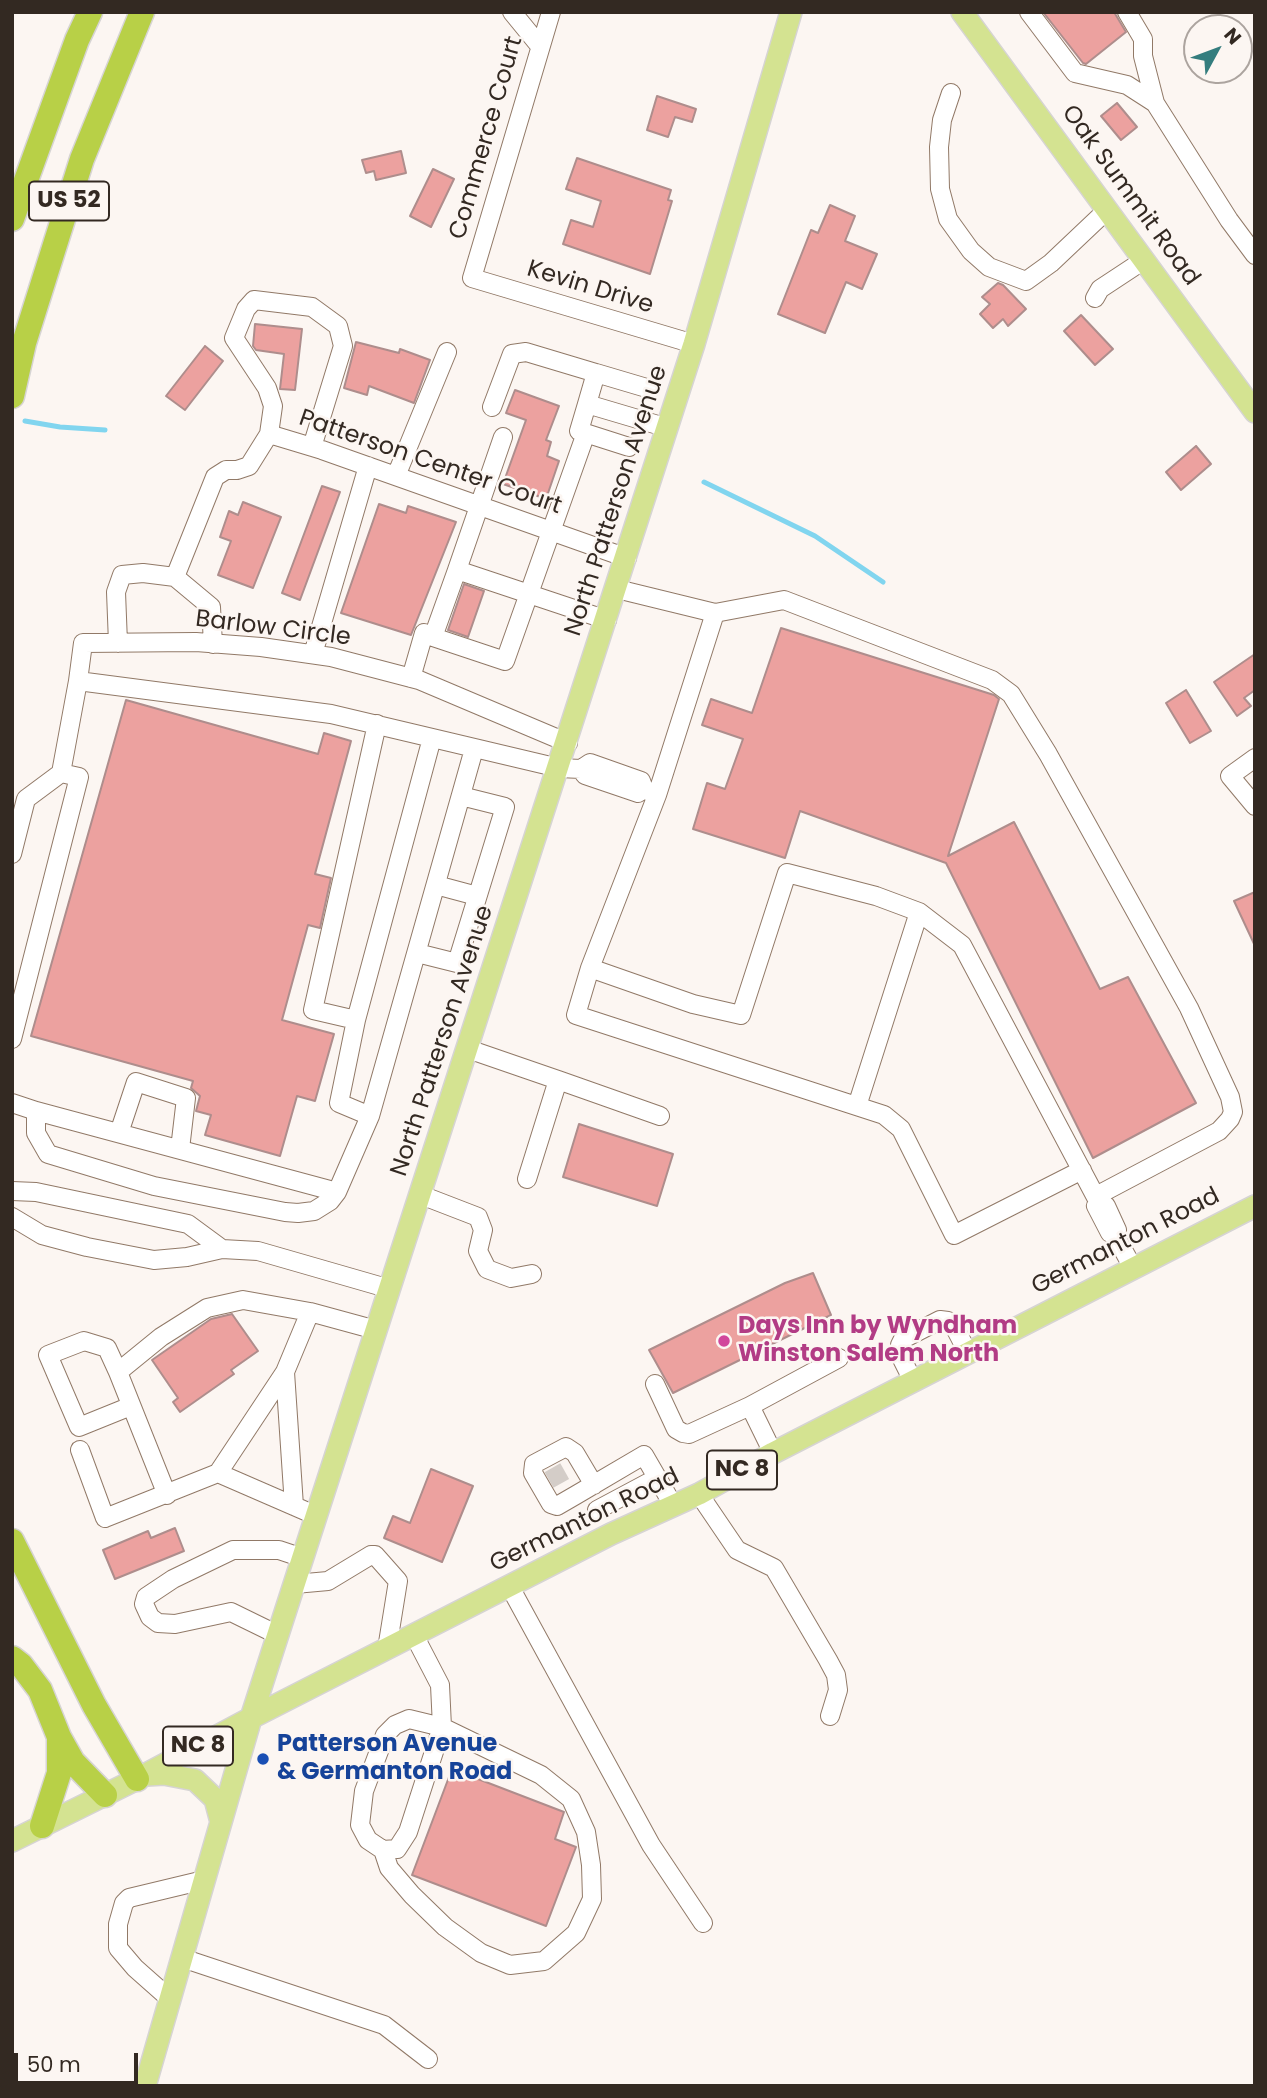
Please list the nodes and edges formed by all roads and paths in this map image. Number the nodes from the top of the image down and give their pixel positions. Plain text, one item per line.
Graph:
1 (90, 12) edge
2 (142, 12) edge
3 (512, 12) edge
4 (551, 12) edge
5 (791, 12) edge
6 (962, 12) edge
7 (1030, 12) edge
8 (1127, 12) edge
9 (539, 45) junction
10 (951, 93) dead end
11 (1155, 103) junction
12 (1107, 210) junction
13 (12, 219) edge
14 (1255, 255) edge
15 (1144, 260) junction
16 (472, 278) joint
17 (1095, 298) dead end
18 (694, 344) junction
19 (447, 352) dead end
20 (596, 373) junction
21 (650, 389) dead end
22 (12, 396) edge
23 (587, 404) junction
24 (492, 407) dead end
25 (1255, 412) edge
26 (668, 428) junction
27 (586, 433) junction
28 (269, 434) junction
29 (503, 437) dead end
30 (312, 447) junction
31 (629, 447) dead end
32 (368, 466) junction
33 (396, 476) junction
34 (480, 506) junction
35 (550, 531) junction
36 (627, 558) junction
37 (457, 570) junction
38 (175, 577) junction
39 (617, 589) junction
40 (530, 594) junction
41 (715, 613) junction
42 (607, 620) junction
43 (433, 637) junction
44 (118, 643) junction
45 (213, 643) junction
46 (313, 654) junction
47 (411, 678) junction
48 (78, 681) junction
49 (377, 724) junction
50 (432, 738) junction
51 (568, 743) junction
52 (474, 750) junction
53 (1255, 758) edge
54 (559, 768) junction
55 (61, 773) junction
56 (651, 792) junction
57 (461, 796) junction
58 (1255, 806) edge
59 (12, 854) edge
60 (436, 885) junction
61 (477, 896) junction
62 (919, 912) junction
63 (417, 953) junction
64 (590, 968) junction
65 (356, 1020) junction
66 (12, 1039) edge
67 (468, 1049) junction
68 (558, 1080) junction
69 (12, 1102) edge
70 (858, 1106) junction
71 (36, 1111) junction
72 (370, 1116) junction
73 (660, 1116) dead end
74 (119, 1133) junction
75 (180, 1149) junction
76 (1082, 1170) junction
77 (527, 1179) dead end
78 (12, 1191) edge
79 (337, 1192) junction
80 (421, 1195) junction
81 (1097, 1199) junction
82 (1255, 1206) edge
83 (12, 1217) edge
84 (222, 1249) junction
85 (1133, 1268) junction
86 (532, 1274) dead end
87 (390, 1289) junction
88 (310, 1312) junction
89 (376, 1330) junction
90 (968, 1353) junction
91 (839, 1359) dead end
92 (118, 1372) junction
93 (285, 1372) junction
94 (914, 1381) junction
95 (654, 1384) dead end
96 (131, 1406) junction
97 (750, 1406) junction
98 (80, 1450) dead end
99 (773, 1453) junction
100 (582, 1463) junction
101 (218, 1473) junction
102 (657, 1478) junction
103 (551, 1479) junction
104 (589, 1487) junction
105 (699, 1494) junction
106 (167, 1495) junction
107 (673, 1505) junction
108 (294, 1506) junction
109 (597, 1510) junction
110 (317, 1517) junction
111 (611, 1534) junction
112 (12, 1541) edge
113 (303, 1558) junction
114 (295, 1584) junction
115 (510, 1587) junction
116 (278, 1635) junction
117 (414, 1635) junction
118 (387, 1649) junction
119 (12, 1658) edge
120 (830, 1716) dead end
121 (251, 1718) junction
122 (442, 1727) junction
123 (59, 1737) junction
124 (141, 1777) junction
125 (105, 1795) junction
126 (221, 1823) junction
127 (42, 1826) junction
128 (12, 1841) edge
129 (383, 1850) junction
130 (204, 1880) junction
131 (702, 1923) dead end
132 (182, 1958) junction
133 (170, 1998) junction
134 (428, 2059) dead end
135 (145, 2086) edge

1 - 13 highway, US 52
2 - 22 highway, US 52
3 - 9 street
4 - 9 street, Commerce Court
5 - 18 main road, North Patterson Avenue
6 - 12 main road, Oak Summit Road
7 - 11 street
8 - 11 street
9 - 16 street, Commerce Court
10 - 12 street
11 - 14 street
12 - 15 main road, Oak Summit Road
15 - 17 street
15 - 25 main road, Oak Summit Road
16 - 18 street, Kevin Drive
18 - 26 main road, North Patterson Avenue
19 - 33 street
20 - 21 street
20 - 23 street
20 - 24 street
23 - 26 street
23 - 27 street
26 - 36 main road, North Patterson Avenue
27 - 31 street
27 - 35 street
28 - 30 street, Patterson Center Court
28 - 30 street
28 - 38 street, Patterson Center Court
29 - 34 street
30 - 32 street, Patterson Center Court
32 - 33 street, Patterson Center Court
32 - 46 street
33 - 34 street, Patterson Center Court
34 - 35 street, Patterson Center Court
34 - 37 street
35 - 36 street, Patterson Center Court
35 - 40 street
36 - 39 main road, North Patterson Avenue
37 - 40 street
37 - 43 street
38 - 44 street
38 - 45 street
39 - 41 street
39 - 42 main road, North Patterson Avenue
40 - 42 street
40 - 43 street
41 - 56 street
41 - 81 street
42 - 51 main road, North Patterson Avenue
43 - 47 street
44 - 45 street, Barlow Circle
44 - 48 street, Barlow Circle
45 - 46 street, Barlow Circle
46 - 47 street, Barlow Circle
47 - 51 street, Barlow Circle
48 - 49 street
48 - 55 street
49 - 50 street
49 - 65 street
50 - 52 street
50 - 65 street
51 - 54 main road, North Patterson Avenue
52 - 54 street
52 - 57 street
53 - 58 street
54 - 56 street
54 - 67 main road, North Patterson Avenue
55 - 59 street
55 - 66 street
56 - 64 street
57 - 60 street
57 - 61 street
60 - 61 street
60 - 63 street
61 - 63 street
62 - 64 street
62 - 70 street
62 - 76 street
63 - 72 street
64 - 70 street
65 - 72 street
67 - 68 street
67 - 80 main road, North Patterson Avenue
68 - 73 street
68 - 77 street
69 - 71 street
70 - 76 street
71 - 74 street
71 - 79 street
72 - 79 street
74 - 75 street
74 - 75 street
75 - 79 street
76 - 81 street
78 - 84 street
80 - 86 street
80 - 87 main road, North Patterson Avenue
81 - 85 street
82 - 85 main road, Germanton Road / NC 8
83 - 84 street
84 - 87 street
85 - 90 main road, Germanton Road / NC 8
87 - 89 main road, North Patterson Avenue
88 - 89 street
88 - 92 street
88 - 93 street
89 - 110 main road, North Patterson Avenue
90 - 94 main road, Germanton Road / NC 8
90 - 94 street
91 - 97 street
92 - 96 street
92 - 96 street
93 - 101 street
93 - 108 street
94 - 99 main road, Germanton Road / NC 8
95 - 97 street
96 - 106 street
97 - 99 street
98 - 106 street
99 - 105 main road, Germanton Road / NC 8
100 - 103 street
100 - 103 street
100 - 104 street
101 - 106 street
101 - 108 street
102 - 104 street
102 - 107 street
102 - 109 street
103 - 104 street
104 - 109 street
105 - 107 main road, Germanton Road / NC 8
105 - 120 street
107 - 111 main road, Germanton Road / NC 8
108 - 110 street
109 - 111 street
110 - 113 main road, North Patterson Avenue
111 - 115 main road, Germanton Road / NC 8
112 - 124 highway
113 - 114 main road, North Patterson Avenue
113 - 116 street
114 - 116 main road, North Patterson Avenue
114 - 118 street
115 - 117 main road, Germanton Road / NC 8
115 - 131 street
116 - 121 main road, North Patterson Avenue
117 - 118 main road, Germanton Road / NC 8
117 - 122 street
118 - 121 main road, Germanton Road / NC 8
119 - 123 highway
121 - 124 main road, Germanton Road / NC 8
121 - 126 main road, North Patterson Avenue
122 - 129 street
122 - 129 street
122 - 129 street
123 - 125 highway
123 - 127 highway
124 - 125 main road, Germanton Road / NC 8
124 - 126 main road
125 - 127 main road, Germanton Road / NC 8
126 - 130 main road, North Patterson Avenue
127 - 128 main road, Germanton Road / NC 8
130 - 132 main road, North Patterson Avenue
130 - 133 street
132 - 133 main road, North Patterson Avenue
132 - 134 street
133 - 135 main road, North Patterson Avenue

